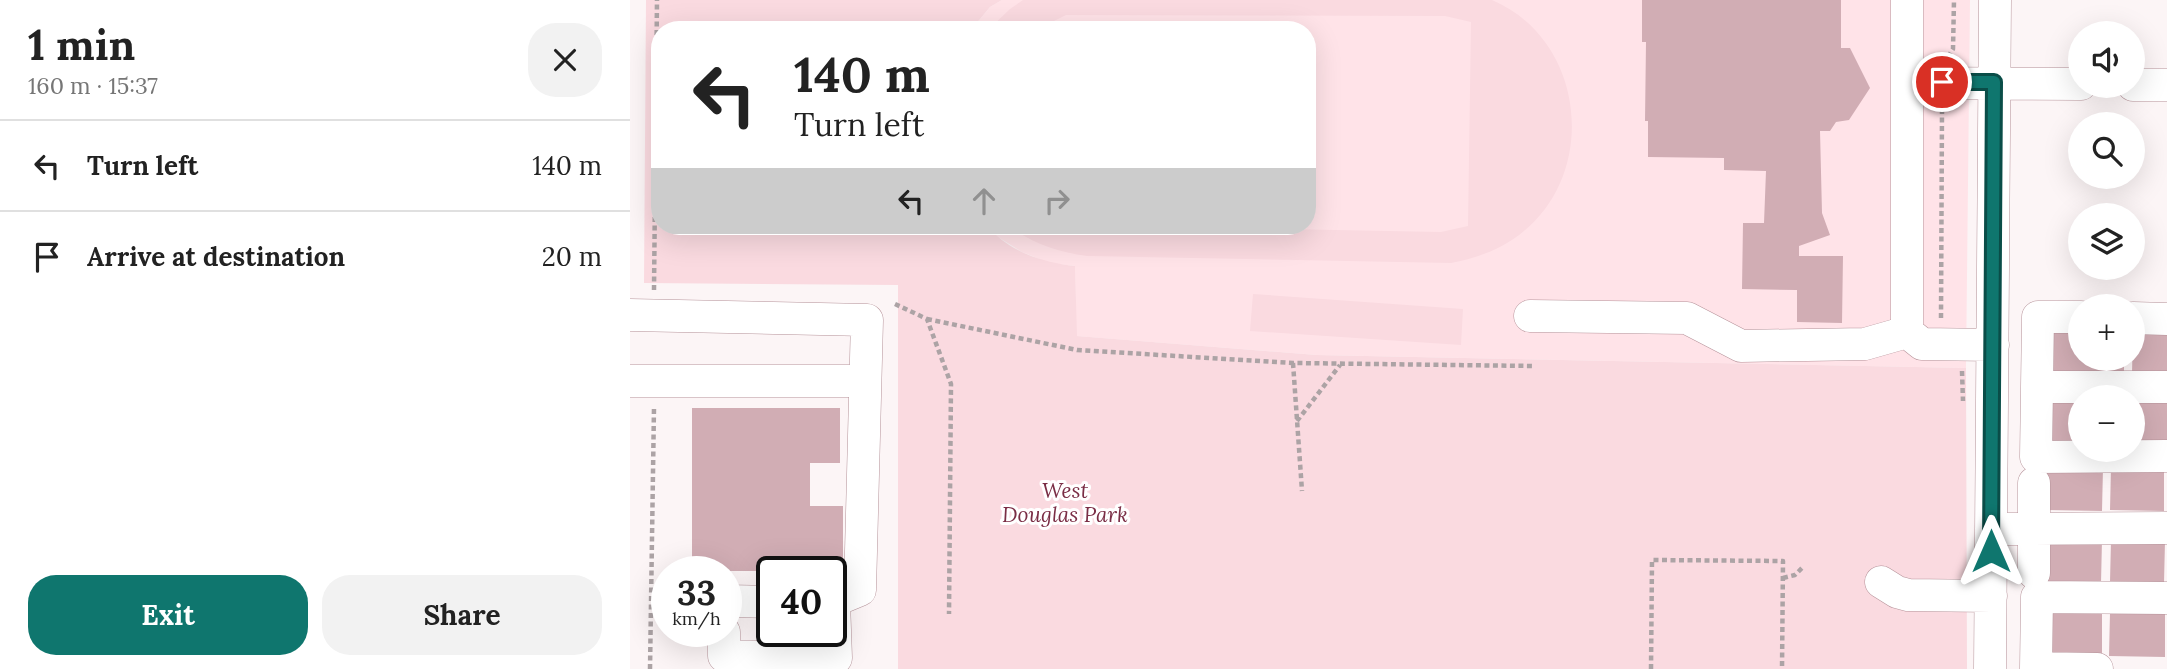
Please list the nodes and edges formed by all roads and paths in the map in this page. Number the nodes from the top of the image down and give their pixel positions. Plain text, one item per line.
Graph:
1 (1907, 0) edge
2 (1954, 0) edge
3 (1995, 0) edge
4 (1942, 82) junction
5 (1994, 82) junction
6 (1907, 83) junction
7 (2068, 84) edge
8 (2145, 85) edge
9 (2167, 85) edge
10 (895, 304) dead end
11 (630, 315) edge
12 (1530, 316) dead end
13 (2068, 317) edge
14 (2145, 318) edge
15 (927, 319) junction
16 (2167, 319) edge
17 (1908, 332) junction
18 (1941, 344) junction
19 (1993, 345) junction
20 (1293, 363) junction
21 (1340, 364) junction
22 (1534, 366) dead end
23 (630, 382) edge
24 (865, 382) junction
25 (2038, 387) junction
26 (2167, 387) edge
27 (1297, 421) junction
28 (2167, 456) edge
29 (2034, 483) dead end
30 (1302, 491) dead end
31 (2167, 528) edge
32 (1991, 529) junction
33 (2034, 529) junction
34 (1804, 566) dead end
35 (2034, 573) dead end
36 (1783, 578) junction
37 (1881, 582) dead end
38 (847, 596) edge
39 (1991, 596) junction
40 (2167, 598) edge
41 (948, 614) dead end
42 (724, 647) edge
43 (835, 647) edge
44 (1651, 669) edge
45 (1782, 669) edge
46 (1990, 669) edge
47 (2097, 669) edge

1 - 6 street
2 - 4 path
3 - 5 street
4 - 5 street
4 - 6 street
4 - 18 path
5 - 7 street
5 - 19 street
6 - 17 street
8 - 9 street
10 - 15 path
11 - 24 street
12 - 17 street
13 - 25 street
14 - 16 street
15 - 20 path
15 - 41 path
17 - 18 street
18 - 19 street
19 - 32 street
20 - 21 path
20 - 27 path
21 - 22 path
21 - 27 path
23 - 24 street
24 - 38 street
25 - 26 street
25 - 28 street
27 - 30 path
29 - 33 street
31 - 33 street
32 - 33 street
32 - 39 street
33 - 35 street
34 - 36 path
36 - 44 path
36 - 45 path
37 - 39 street
39 - 46 street
40 - 47 street
42 - 43 street

